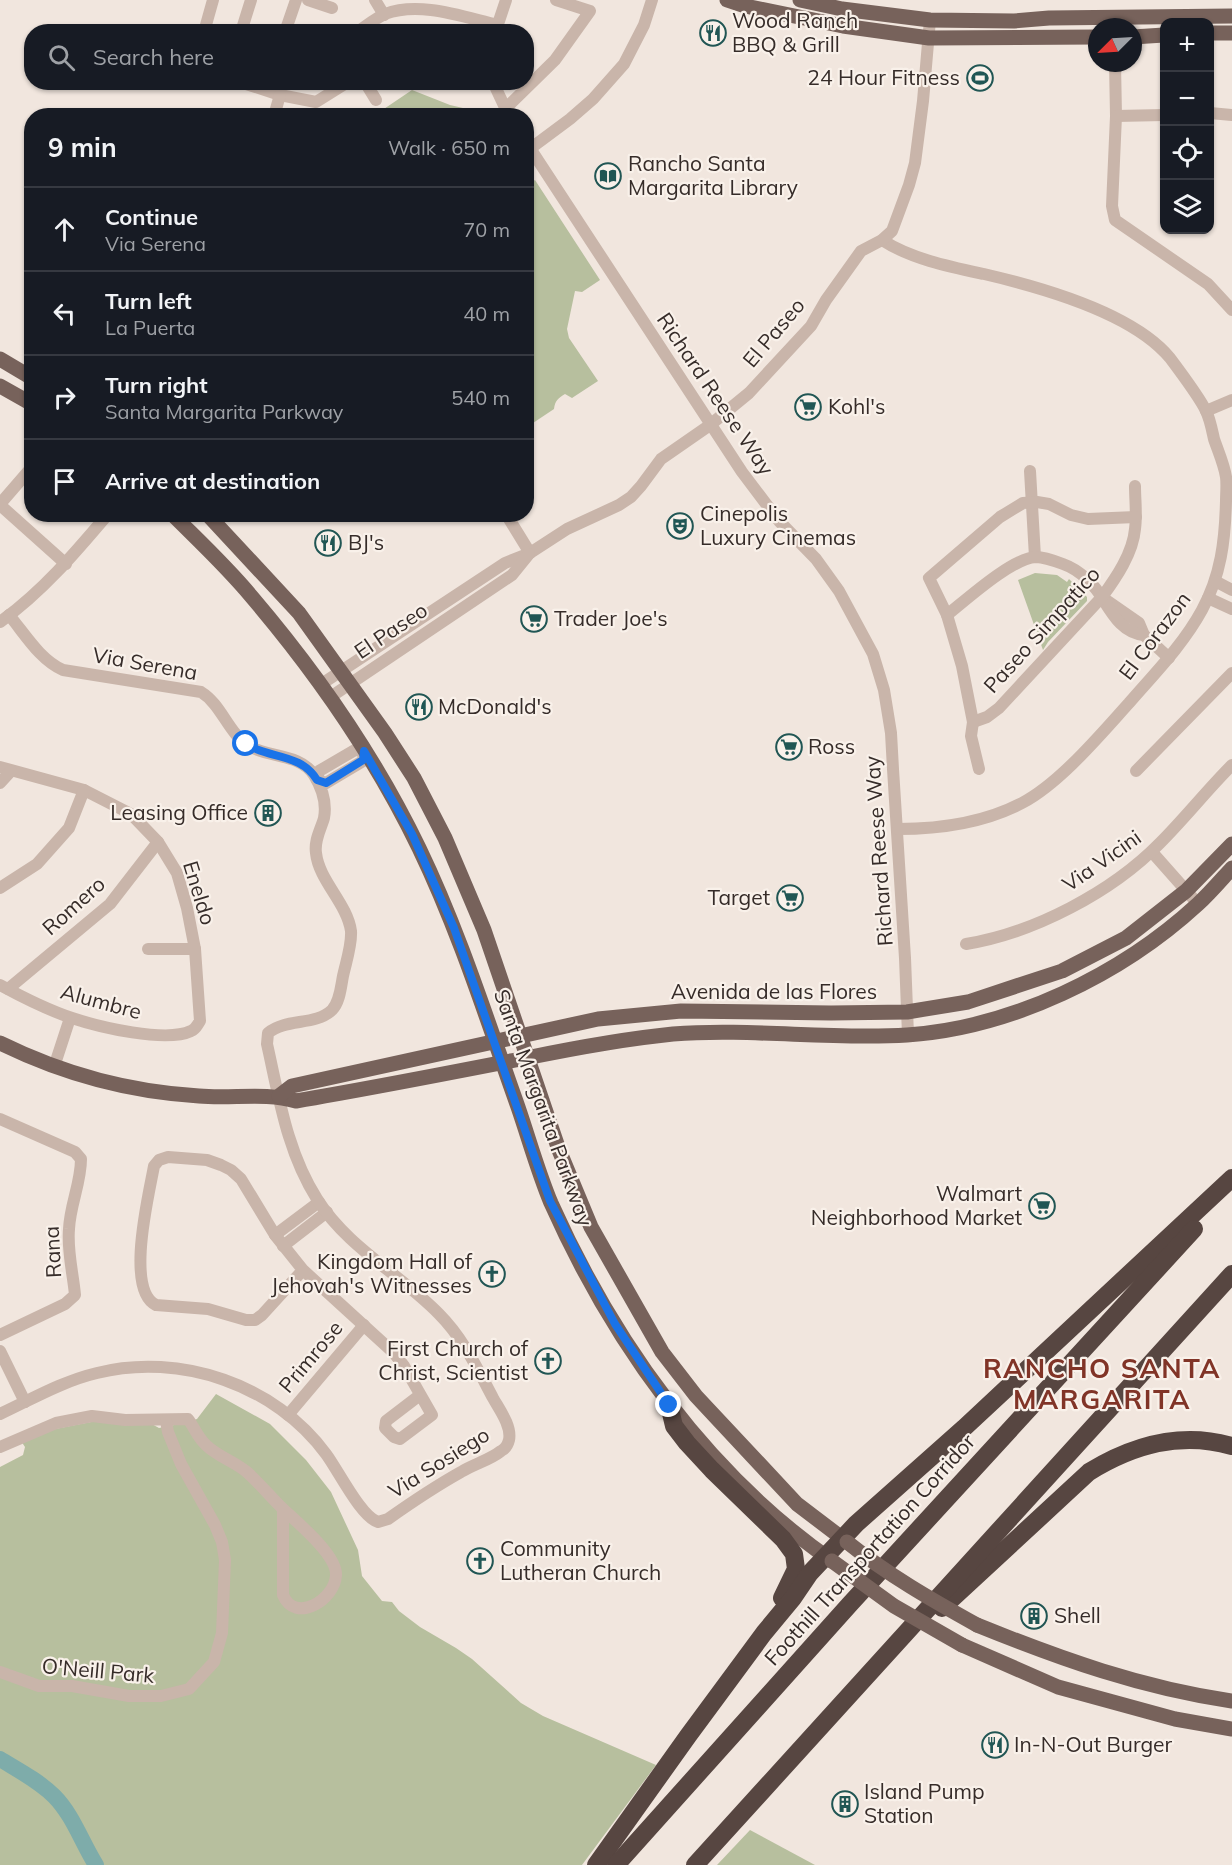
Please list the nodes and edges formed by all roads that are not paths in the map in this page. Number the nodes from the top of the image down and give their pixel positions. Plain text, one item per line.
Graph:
1 (213, 0) edge
2 (251, 0) edge
3 (296, 0) edge
4 (308, 0) edge
5 (375, 0) edge
6 (506, 0) edge
7 (556, 0) edge
8 (652, 0) edge
9 (727, 0) edge
10 (800, 0) edge
11 (410, 4) edge
12 (332, 8) dead end
13 (384, 15) junction
14 (1232, 16) edge
15 (1203, 18) edge
16 (1160, 19) edge
17 (930, 20) junction
18 (209, 24) edge
19 (244, 24) edge
20 (288, 24) edge
21 (370, 24) edge
22 (483, 24) edge
23 (498, 24) edge
24 (1160, 27) edge
25 (1142, 28) edge
26 (1214, 33) edge
27 (1232, 33) edge
28 (1160, 35) edge
29 (1142, 36) edge
30 (1088, 37) edge
31 (929, 38) junction
32 (1115, 72) edge
33 (534, 83) edge
34 (265, 90) edge
35 (335, 90) edge
36 (370, 90) edge
37 (497, 90) edge
38 (527, 90) edge
39 (280, 95) junction
40 (376, 100) dead end
41 (276, 108) edge
42 (505, 108) edge
43 (511, 108) edge
44 (1214, 113) edge
45 (1160, 115) edge
46 (1232, 115) edge
47 (1116, 116) junction
48 (534, 142) edge
49 (534, 153) edge
50 (882, 240) junction
51 (1229, 301) edge
52 (0, 359) edge
53 (24, 373) edge
54 (0, 386) edge
55 (24, 400) edge
56 (1232, 400) edge
57 (1206, 411) junction
58 (711, 425) junction
59 (1030, 471) dead end
60 (24, 477) edge
61 (1135, 486) dead end
62 (1032, 502) junction
63 (0, 506) edge
64 (1136, 518) junction
65 (101, 522) edge
66 (180, 522) edge
67 (214, 522) edge
68 (511, 522) edge
69 (530, 553) junction
70 (1035, 557) junction
71 (66, 564) junction
72 (1215, 581) junction
73 (1232, 590) edge
74 (1102, 597) junction
75 (1208, 598) junction
76 (1232, 609) edge
77 (947, 615) junction
78 (4, 619) edge
79 (1169, 658) junction
80 (1232, 673) edge
81 (346, 677) junction
82 (320, 685) junction
83 (329, 698) junction
84 (973, 722) junction
85 (364, 751) junction
86 (1232, 765) edge
87 (6, 769) edge
88 (979, 769) dead end
89 (1136, 771) dead end
90 (317, 780) junction
91 (0, 783) edge
92 (84, 790) junction
93 (898, 829) junction
94 (158, 842) junction
95 (1232, 844) edge
96 (1152, 852) junction
97 (1232, 868) edge
98 (0, 888) edge
99 (1186, 891) junction
100 (1198, 904) junction
101 (966, 944) dead end
102 (148, 949) dead end
103 (195, 950) junction
104 (4, 987) edge
105 (907, 1012) junction
106 (70, 1018) junction
107 (196, 1028) joint
108 (519, 1035) junction
109 (908, 1035) junction
110 (495, 1041) junction
111 (0, 1043) edge
112 (527, 1058) junction
113 (502, 1062) junction
114 (54, 1067) junction
115 (279, 1096) junction
116 (0, 1119) edge
117 (1232, 1178) edge
118 (1232, 1188) edge
119 (323, 1207) junction
120 (275, 1235) junction
121 (283, 1246) junction
122 (303, 1270) junction
123 (1232, 1274) edge
124 (364, 1325) junction
125 (0, 1335) edge
126 (0, 1351) edge
127 (420, 1395) dead end
128 (25, 1402) junction
129 (669, 1405) junction
130 (0, 1414) edge
131 (288, 1415) junction
132 (166, 1421) junction
133 (1232, 1446) edge
134 (0, 1447) edge
135 (282, 1509) junction
136 (845, 1540) junction
137 (829, 1559) junction
138 (764, 1633) junction
139 (0, 1672) edge
140 (1232, 1701) edge
141 (1232, 1728) edge
142 (820, 1729) junction
143 (609, 1861) edge
144 (695, 1865) edge

1 - 18 street
2 - 19 street
3 - 20 street
4 - 12 street
5 - 13 street
6 - 23 street
7 - 33 street
8 - 48 street
9 - 31 main road
10 - 17 main road
11 - 13 street
11 - 22 street
13 - 21 street
14 - 15 main road
16 - 17 main road
17 - 31 street, El Paseo
24 - 25 main road
26 - 27 main road
28 - 29 main road
30 - 31 main road
31 - 50 street, El Paseo
32 - 47 street
34 - 39 street
35 - 39 street
36 - 40 street
37 - 42 street
38 - 43 street
39 - 41 street
44 - 46 street
45 - 47 street
47 - 51 street
49 - 58 street, Richard Reese Way
50 - 57 street, El Corazon
50 - 58 street, El Paseo
52 - 53 main road
54 - 55 main road
56 - 57 street
57 - 72 street, El Corazon
58 - 69 street, El Paseo
58 - 93 street, Richard Reese Way
59 - 62 street
60 - 63 street
61 - 64 street, Paseo Simpatico
62 - 64 street
62 - 70 street
62 - 77 street
63 - 71 street
64 - 74 street, Paseo Simpatico
65 - 71 street
66 - 82 main road, Santa Margarita Parkway
67 - 81 main road, Santa Margarita Parkway
68 - 69 street
69 - 81 street, El Paseo
70 - 74 street
70 - 77 street
71 - 78 street
72 - 73 street
72 - 75 street, El Corazon
74 - 79 street
74 - 84 street, Paseo Simpatico
75 - 76 street
75 - 79 street, El Corazon
77 - 84 street
78 - 90 street, Via Serena
79 - 93 street, El Corazon
80 - 89 street
81 - 82 street, El Paseo
81 - 83 street, El Paseo
81 - 108 main road, Santa Margarita Parkway
82 - 83 main road, Santa Margarita Parkway
83 - 85 main road, Santa Margarita Parkway
84 - 88 street
85 - 90 street
85 - 110 main road, Santa Margarita Parkway
86 - 96 street, Via Vicini
87 - 91 street
87 - 92 street, Eneldo
90 - 115 street
92 - 94 street, Eneldo
92 - 98 street
93 - 105 street, Richard Reese Way
94 - 103 street, Eneldo
94 - 104 street, Romero
95 - 99 main road, Avenida de las Flores
96 - 99 street
96 - 101 street, Via Vicini
97 - 100 main road, Avenida de las Flores
99 - 100 street
99 - 105 main road, Avenida de las Flores
100 - 109 main road, Avenida de las Flores
102 - 103 street
103 - 107 street, Eneldo
104 - 106 street, Alumbre
105 - 108 main road, Avenida de las Flores
105 - 109 street, Richard Reese Way
106 - 107 street, Alumbre
106 - 114 street
108 - 110 main road, Avenida de las Flores
108 - 112 main road, Santa Margarita Parkway
109 - 112 main road, Avenida de las Flores
110 - 113 main road, Santa Margarita Parkway
110 - 115 main road, Avenida de las Flores
111 - 114 main road, Avenida de las Flores
112 - 113 main road, Avenida de las Flores
112 - 136 main road, Santa Margarita Parkway
113 - 115 main road, Avenida de las Flores
113 - 129 main road, Santa Margarita Parkway
114 - 115 main road, Avenida de las Flores
115 - 119 street
116 - 125 street, Rana
117 - 136 highway
118 - 143 highway, Foothill Transportation Corridor
119 - 120 street
119 - 121 street
119 - 131 street, Via Sosiego
120 - 121 street
120 - 122 street
121 - 122 street
122 - 124 street
123 - 142 highway
124 - 127 street
124 - 131 street, Primrose
126 - 128 street
128 - 130 street
128 - 131 street
129 - 137 main road, Santa Margarita Parkway
129 - 138 highway
132 - 134 street
132 - 135 street
132 - 139 street, O'Neill Park
133 - 142 highway
135 - 135 street
136 - 137 highway
136 - 140 main road, Santa Margarita Parkway, bridge
137 - 138 highway
137 - 141 main road, Santa Margarita Parkway, bridge
138 - 143 highway
142 - 144 highway

